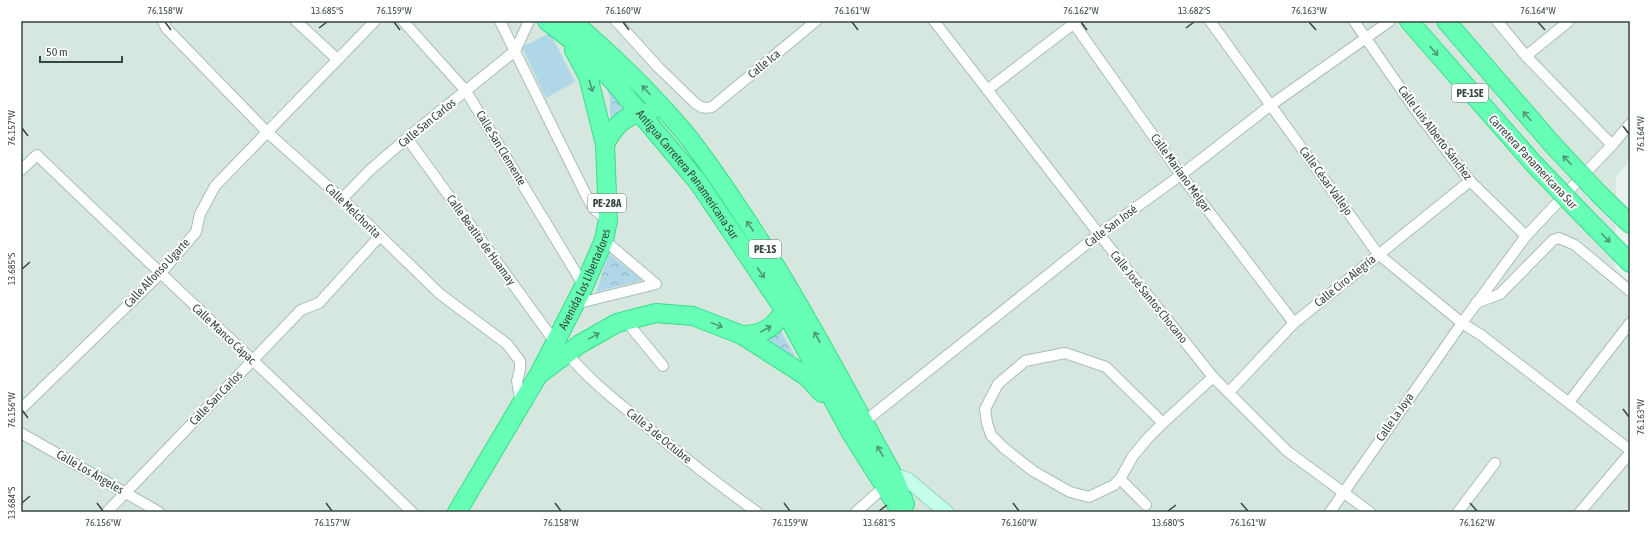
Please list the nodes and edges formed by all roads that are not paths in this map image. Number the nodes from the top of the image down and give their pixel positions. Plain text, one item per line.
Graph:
1 (163, 21) edge
2 (296, 21) edge
3 (375, 21) edge
4 (403, 21) edge
5 (500, 21) edge
6 (529, 21) edge
7 (616, 21) edge
8 (816, 21) edge
9 (934, 21) edge
10 (1210, 21) edge
11 (1354, 21) edge
12 (1390, 21) edge
13 (1409, 21) edge
14 (1446, 21) edge
15 (1497, 21) edge
16 (1569, 21) edge
17 (1074, 22) edge
18 (559, 24) edge
19 (1366, 39) junction
20 (515, 51) junction
21 (1526, 56) junction
22 (337, 59) junction
23 (987, 90) junction
24 (466, 91) junction
25 (1271, 105) junction
26 (664, 111) junction
27 (640, 113) junction
28 (1630, 124) edge
29 (267, 132) junction
30 (407, 138) junction
31 (605, 144) junction
32 (1612, 145) junction
33 (21, 170) edge
34 (1181, 175) junction
35 (1470, 181) junction
36 (342, 199) junction
37 (608, 220) junction
38 (1630, 224) edge
39 (1099, 234) junction
40 (1526, 236) junction
41 (379, 237) junction
42 (604, 240) junction
43 (1378, 254) junction
44 (1630, 263) edge
45 (160, 274) junction
46 (584, 286) junction
47 (791, 290) junction
48 (1630, 291) edge
49 (575, 304) junction
50 (1476, 304) junction
51 (785, 311) junction
52 (626, 321) junction
53 (1294, 323) junction
54 (1462, 323) junction
55 (1630, 324) edge
56 (742, 335) junction
57 (561, 342) junction
58 (252, 360) junction
59 (663, 366) dead end
60 (1213, 377) junction
61 (1228, 392) junction
62 (1569, 402) junction
63 (520, 404) junction
64 (837, 408) junction
65 (21, 409) edge
66 (864, 422) junction
67 (1163, 423) junction
68 (21, 432) edge
69 (1630, 452) edge
70 (1495, 463) dead end
71 (1120, 479) junction
72 (889, 481) junction
73 (125, 493) junction
74 (1344, 493) junction
75 (1146, 505) dead end
76 (107, 512) edge
77 (159, 512) edge
78 (412, 512) edge
79 (457, 512) edge
80 (757, 512) edge
81 (856, 512) edge
82 (901, 512) edge
83 (908, 512) edge
84 (946, 512) edge
85 (1330, 512) edge
86 (1370, 512) edge
87 (1458, 512) edge
88 (1580, 512) edge

1 - 29 street, Calle Melchorita
2 - 22 street
3 - 22 street, Calle Alfonso Ugarte
4 - 24 street, Calle San Clemente
5 - 20 street
6 - 20 street
7 - 8 street, Calle Ica
9 - 23 street, Calle José Santos Chocano
10 - 25 street, Calle César Vallejo
11 - 19 street, Calle Luis Alberto Sánchez
12 - 19 street, Calle San José
13 -> 44 highway, Carretera Panamericana Sur / PE-1SE, bridge
38 -> 14 highway, PE-1SE, bridge
15 - 21 street
16 - 21 street
17 - 23 street
17 - 34 street, Calle Mariano Melgar
26 -> 18 highway, Antigua Carretera Panamericana Sur / PE-1S
18 - 27 highway, Antigua Carretera Panamericana Sur / PE-1S
18 -> 31 highway, Avenida Los Libertadores / PE-28A
19 - 25 street, Calle San José
19 - 35 street, Calle Luis Alberto Sánchez
20 - 24 street, Calle San Carlos
20 - 37 street
21 - 32 street
22 - 29 street, Calle Alfonso Ugarte
23 - 39 street, Calle José Santos Chocano
24 - 30 street, Calle San Carlos
24 - 46 street, Calle San Clemente
25 - 34 street, Calle San José
25 - 43 street, Calle César Vallejo
26 - 27 highway
47 -> 26 highway, Antigua Carretera Panamericana Sur / PE-1S
27 - 31 highway
27 -> 51 highway, Antigua Carretera Panamericana Sur / PE-1S
28 - 32 street, Calle La Joya
29 - 36 street, Calle Melchorita
29 - 45 street, Calle Alfonso Ugarte
30 - 36 street, Calle San Carlos
30 - 57 street, Calle Beatita de Huamay
31 - 37 highway, Avenida Los Libertadores / PE-28A
32 - 40 street, Calle La Joya
33 - 45 street, Calle Manco Cápac
34 - 39 street, Calle San José
34 - 53 street, Calle Mariano Melgar
35 - 40 street, Calle Luis Alberto Sánchez
35 - 43 street, Calle Ciro Alegría
36 - 41 street, Calle Melchorita
37 - 42 highway, Avenida Los Libertadores / PE-28A
39 - 60 street, Calle José Santos Chocano
39 - 66 street, Calle San José
40 - 50 street, Calle La Joya
41 - 58 street, Calle San Carlos
41 - 63 street, Calle Melchorita
42 - 46 highway, Avenida Los Libertadores / PE-28A
42 - 49 street
43 - 53 street, Calle Ciro Alegría
43 - 54 street, Calle César Vallejo
45 - 58 street, Calle Manco Cápac
45 - 65 street, Calle Alfonso Ugarte
46 - 49 highway, Avenida Los Libertadores / PE-28A
47 - 51 highway
66 -> 47 highway, Antigua Carretera Panamericana Sur / PE-1S
48 - 50 street
49 - 57 highway, Avenida Los Libertadores / PE-28A
50 - 54 street, Calle La Joya
56 -> 51 highway
51 - 64 highway, Antigua Carretera Panamericana Sur / PE-1S
52 -> 56 highway
57 -> 52 highway
52 - 59 street
53 - 61 street, Calle Ciro Alegría
54 - 62 street, Calle César Vallejo
54 - 74 street, Calle La Joya
55 - 62 street
56 - 64 highway
57 - 63 highway, Avenida Los Libertadores / PE-28A
57 - 80 street, Calle 3 de Octubre
58 - 73 street, Calle San Carlos
58 - 78 street, Calle Manco Cápac
60 - 61 street, Calle José Santos Chocano
60 - 67 street
61 - 74 street, Calle José Santos Chocano
62 - 69 street, Calle César Vallejo
63 - 79 highway, Avenida Los Libertadores / PE-28A
64 - 72 highway, Antigua Carretera Panamericana Sur / PE-1S
72 -> 66 highway, Antigua Carretera Panamericana Sur / PE-1S
67 - 71 street
67 - 71 street
68 - 73 street, Calle Los Ángeles
69 - 88 street
70 - 87 street
71 - 75 street
72 - 81 street
72 - 82 highway, Antigua Carretera Panamericana Sur / PE-1S
72 - 83 highway, Antigua Carretera Panamericana Sur / PE-1S
72 - 84 street
73 - 76 street, Calle San Carlos
73 - 77 street, Calle Los Ángeles
74 - 85 street, Calle La Joya
74 - 86 street, Calle José Santos Chocano

